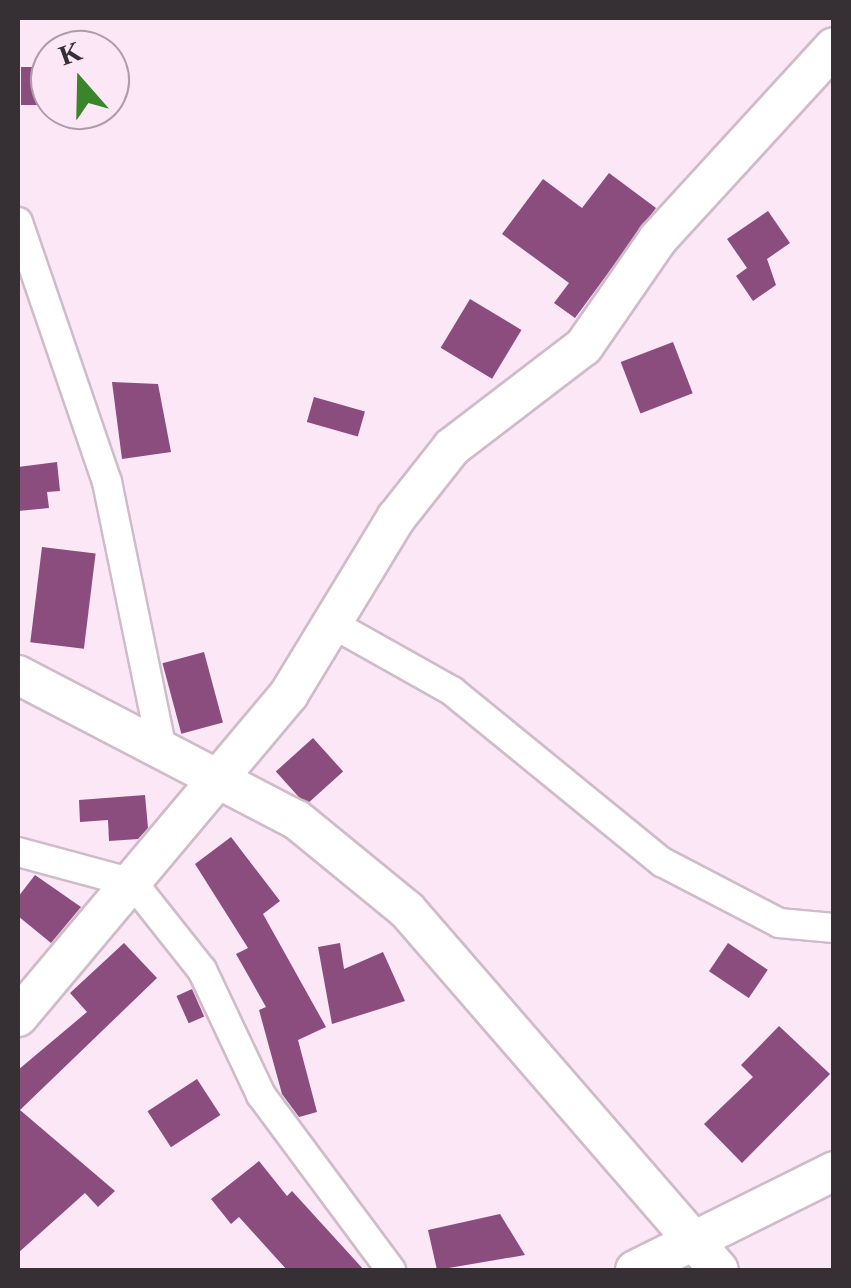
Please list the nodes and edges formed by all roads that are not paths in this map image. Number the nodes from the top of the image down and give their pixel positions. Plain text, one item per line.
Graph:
1 (834, 47) edge
2 (18, 222) edge
3 (331, 623) junction
4 (18, 675) edge
5 (162, 750) junction
6 (222, 781) junction
7 (18, 852) edge
8 (133, 883) junction
9 (834, 928) edge
10 (18, 1017) edge
11 (834, 1172) edge
12 (706, 1259) edge
13 (391, 1270) edge
14 (635, 1270) edge

1 - 3 street
2 - 5 street
3 - 6 street
3 - 9 street
4 - 5 street
5 - 6 street
6 - 8 street
6 - 12 street
7 - 8 street
8 - 10 street
8 - 13 street
11 - 12 street
12 - 14 street

